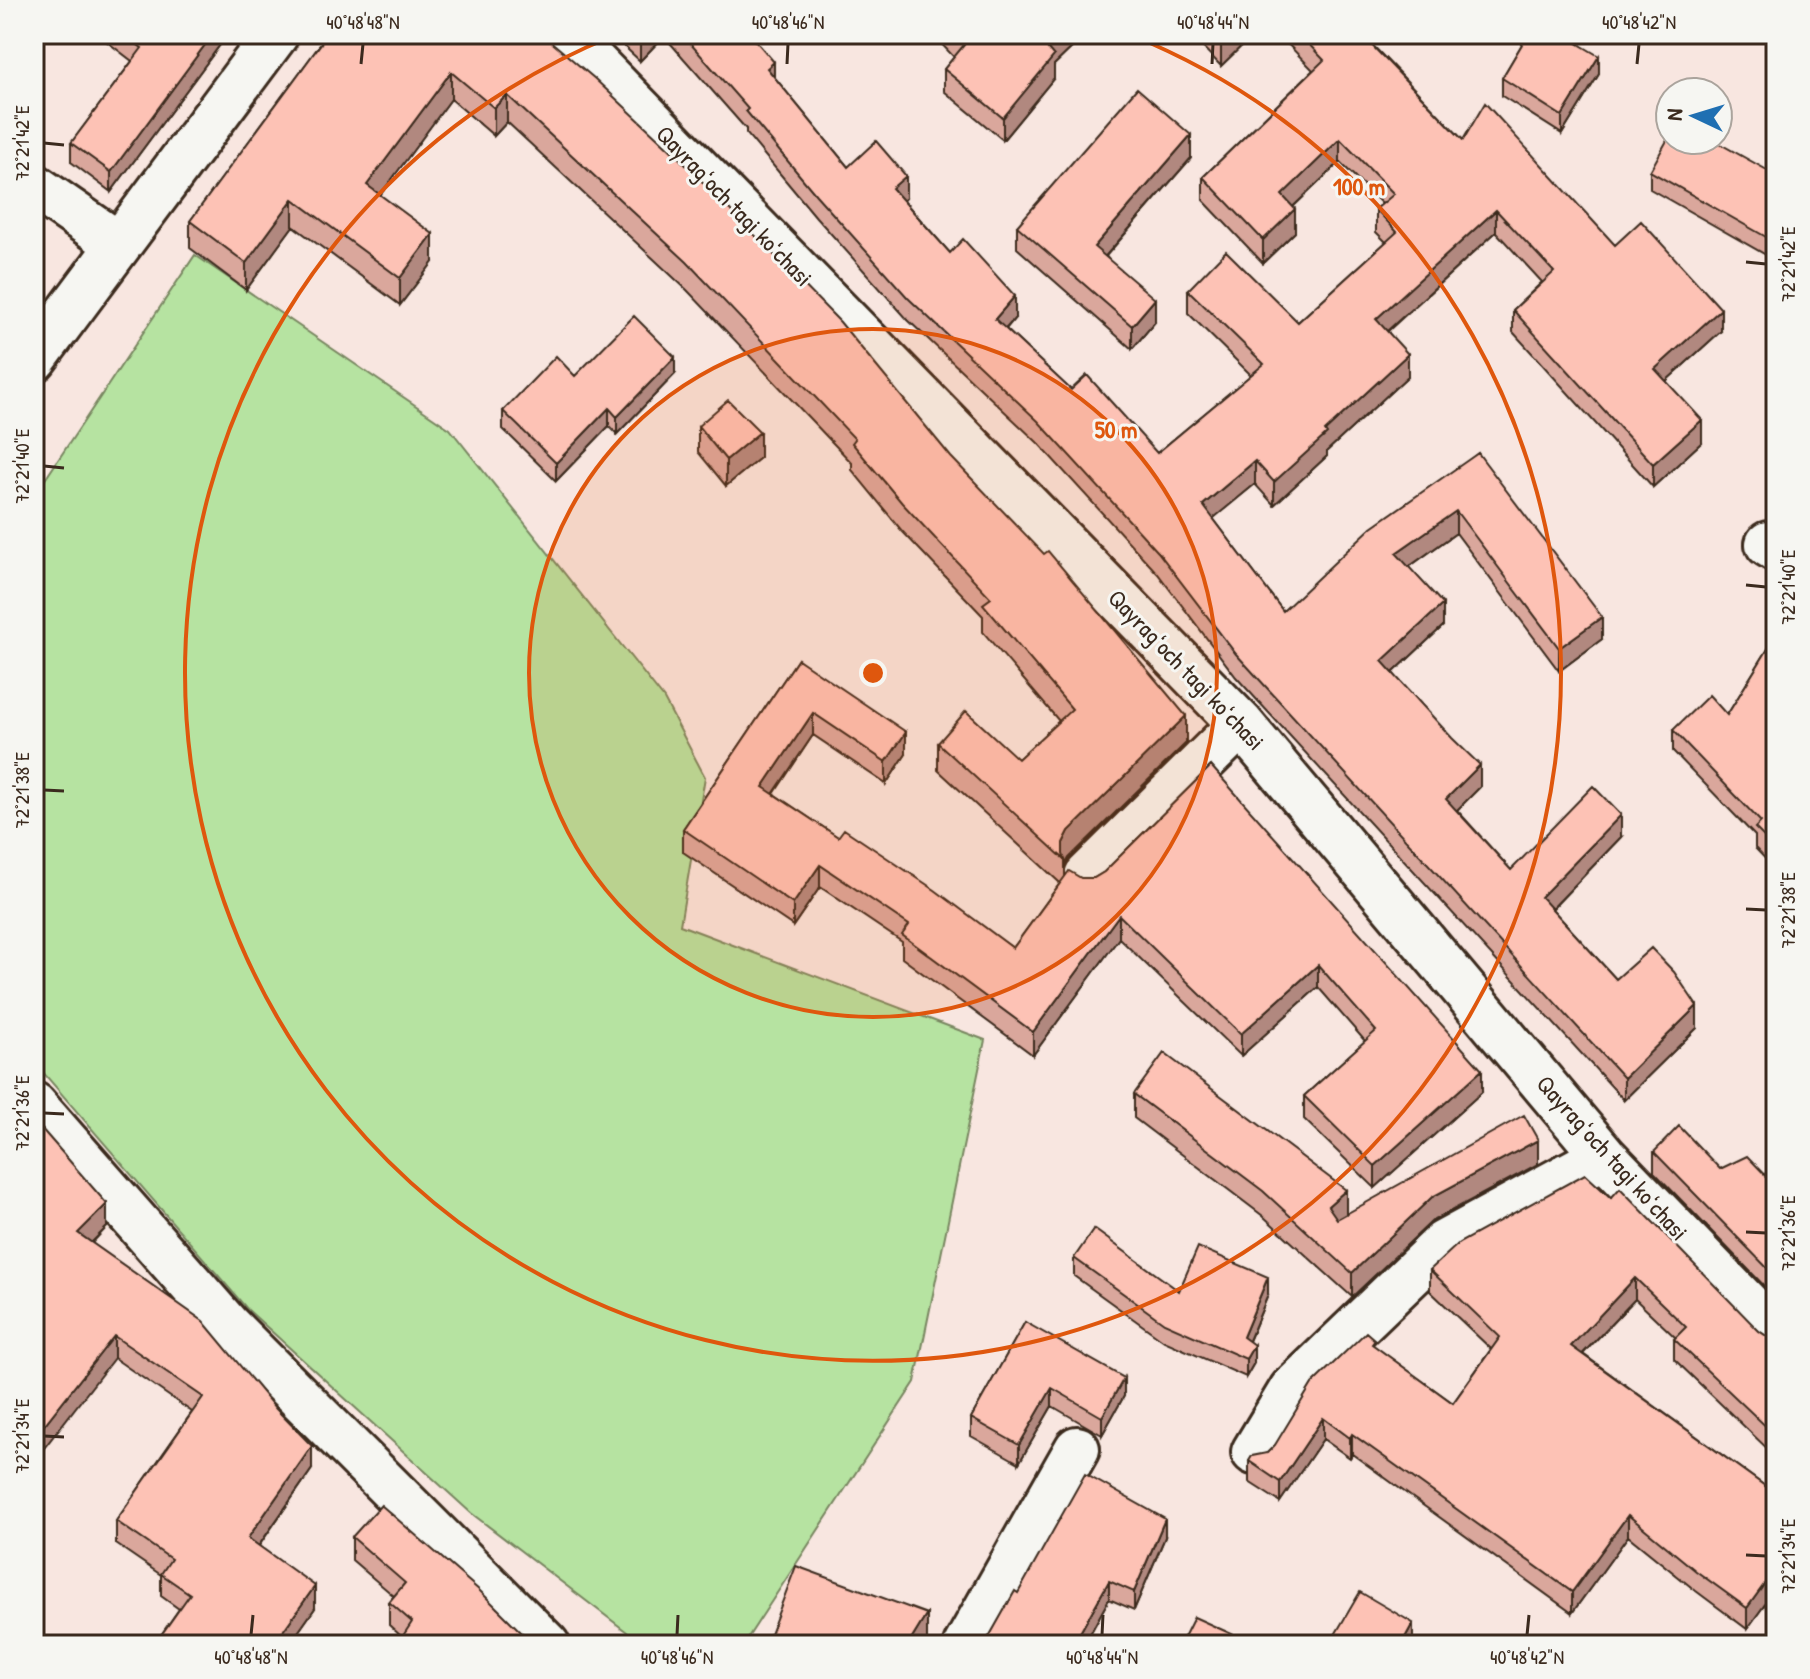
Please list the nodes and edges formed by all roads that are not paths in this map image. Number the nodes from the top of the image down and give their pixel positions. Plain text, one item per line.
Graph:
1 (276, 34) edge
2 (566, 34) edge
3 (34, 186) edge
4 (118, 244) junction
5 (34, 359) edge
6 (1241, 724) junction
7 (1087, 876) edge
8 (34, 1105) edge
9 (1604, 1156) junction
10 (1776, 1334) edge
11 (1077, 1449) dead end
12 (1254, 1452) edge
13 (547, 1645) edge
14 (966, 1645) edge

1 - 4 street
2 - 6 street, Qayragʻoch tagi koʻchasi
3 - 4 street
4 - 5 street
6 - 7 street
6 - 9 street, Qayragʻoch tagi koʻchasi
8 - 13 street
9 - 10 street, Qayragʻoch tagi koʻchasi
9 - 12 street
11 - 14 street

